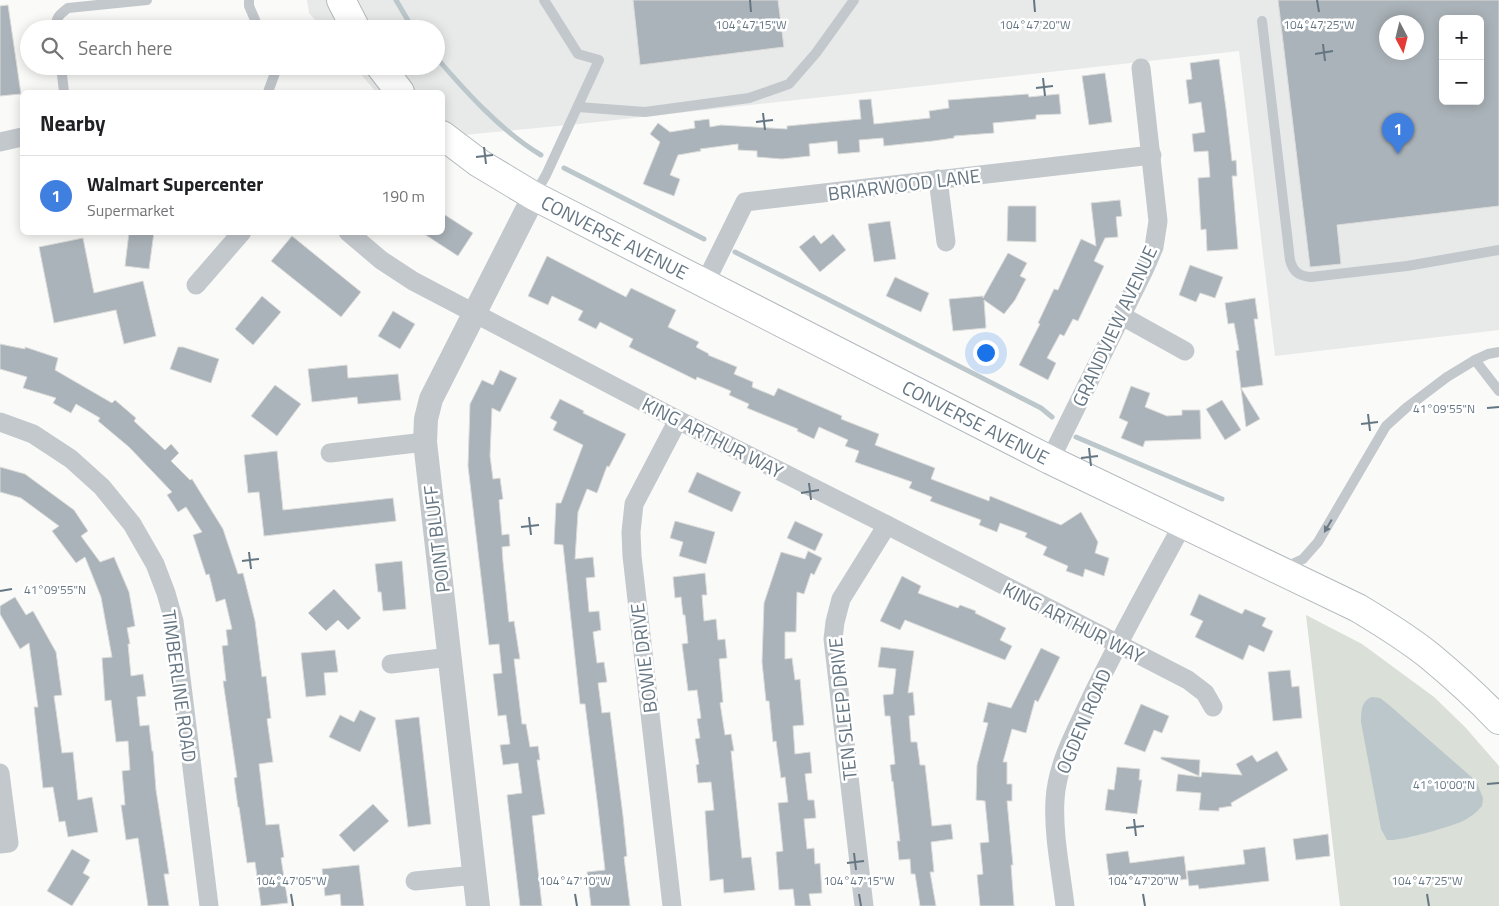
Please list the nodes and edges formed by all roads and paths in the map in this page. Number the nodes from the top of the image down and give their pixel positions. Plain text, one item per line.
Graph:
1 (147, 0) edge
2 (249, 0) edge
3 (341, 0) edge
4 (544, 0) edge
5 (854, 0) edge
6 (57, 20) edge
7 (255, 20) edge
8 (351, 20) edge
9 (1262, 21) dead end
10 (1142, 68) dead end
11 (62, 75) edge
12 (274, 75) edge
13 (387, 75) edge
14 (64, 90) edge
15 (269, 90) edge
16 (398, 90) edge
17 (578, 107) junction
18 (20, 137) edge
19 (445, 137) edge
20 (0, 142) edge
21 (1152, 156) junction
22 (938, 179) junction
23 (534, 196) junction
24 (239, 235) edge
25 (352, 235) edge
26 (946, 242) dead end
27 (1499, 250) edge
28 (705, 283) junction
29 (196, 285) dead end
30 (473, 314) junction
31 (1122, 316) junction
32 (1185, 351) dead end
33 (1499, 352) edge
34 (1475, 360) junction
35 (1499, 391) edge
36 (678, 420) junction
37 (0, 422) edge
38 (425, 442) junction
39 (330, 453) dead end
40 (1050, 460) junction
41 (1182, 524) junction
42 (887, 525) junction
43 (1279, 570) junction
44 (1117, 645) junction
45 (450, 657) junction
46 (391, 664) dead end
47 (1213, 707) dead end
48 (1499, 720) edge
49 (0, 773) edge
50 (5, 843) edge
51 (475, 875) junction
52 (416, 882) dead end
53 (209, 906) edge
54 (478, 906) edge
55 (672, 906) edge
56 (864, 906) edge
57 (1065, 906) edge

1 - 6 lane
2 - 7 lane
3 - 8 main road
4 - 17 lane
5 - 17 lane
9 - 27 lane
10 - 21 street, GRANDVIEW AVENUE
11 - 14 lane
12 - 15 lane
13 - 16 main road
17 - 23 lane
18 - 20 street
19 - 23 main road, CONVERSE AVENUE
21 - 22 street, BRIARWOOD LANE
21 - 31 street, GRANDVIEW AVENUE
22 - 26 street
22 - 28 street, BRIARWOOD LANE
23 - 28 main road, CONVERSE AVENUE
23 - 30 street, POINT BLUFF
24 - 29 street
25 - 30 street, KING ARTHUR WAY
28 - 40 main road, CONVERSE AVENUE
30 - 36 street, KING ARTHUR WAY
30 - 38 street, POINT BLUFF
31 - 32 street
31 - 40 street, GRANDVIEW AVENUE
33 - 34 lane
34 - 35 lane
34 -> 43 lane
36 - 42 street, KING ARTHUR WAY
36 - 55 street, BOWIE DRIVE
37 - 53 street, TIMBERLINE ROAD
38 - 39 street
38 - 45 street, POINT BLUFF
40 - 41 main road, CONVERSE AVENUE
41 - 43 main road, CONVERSE AVENUE
41 - 44 street, OGDEN ROAD
42 - 44 street, KING ARTHUR WAY
42 - 56 street, TEN SLEEP DRIVE
43 - 48 main road, CONVERSE AVENUE
44 - 47 street, KING ARTHUR WAY
44 - 57 street, OGDEN ROAD
45 - 46 street
45 - 51 street, POINT BLUFF
49 - 50 street
51 - 52 street
51 - 54 street, POINT BLUFF

